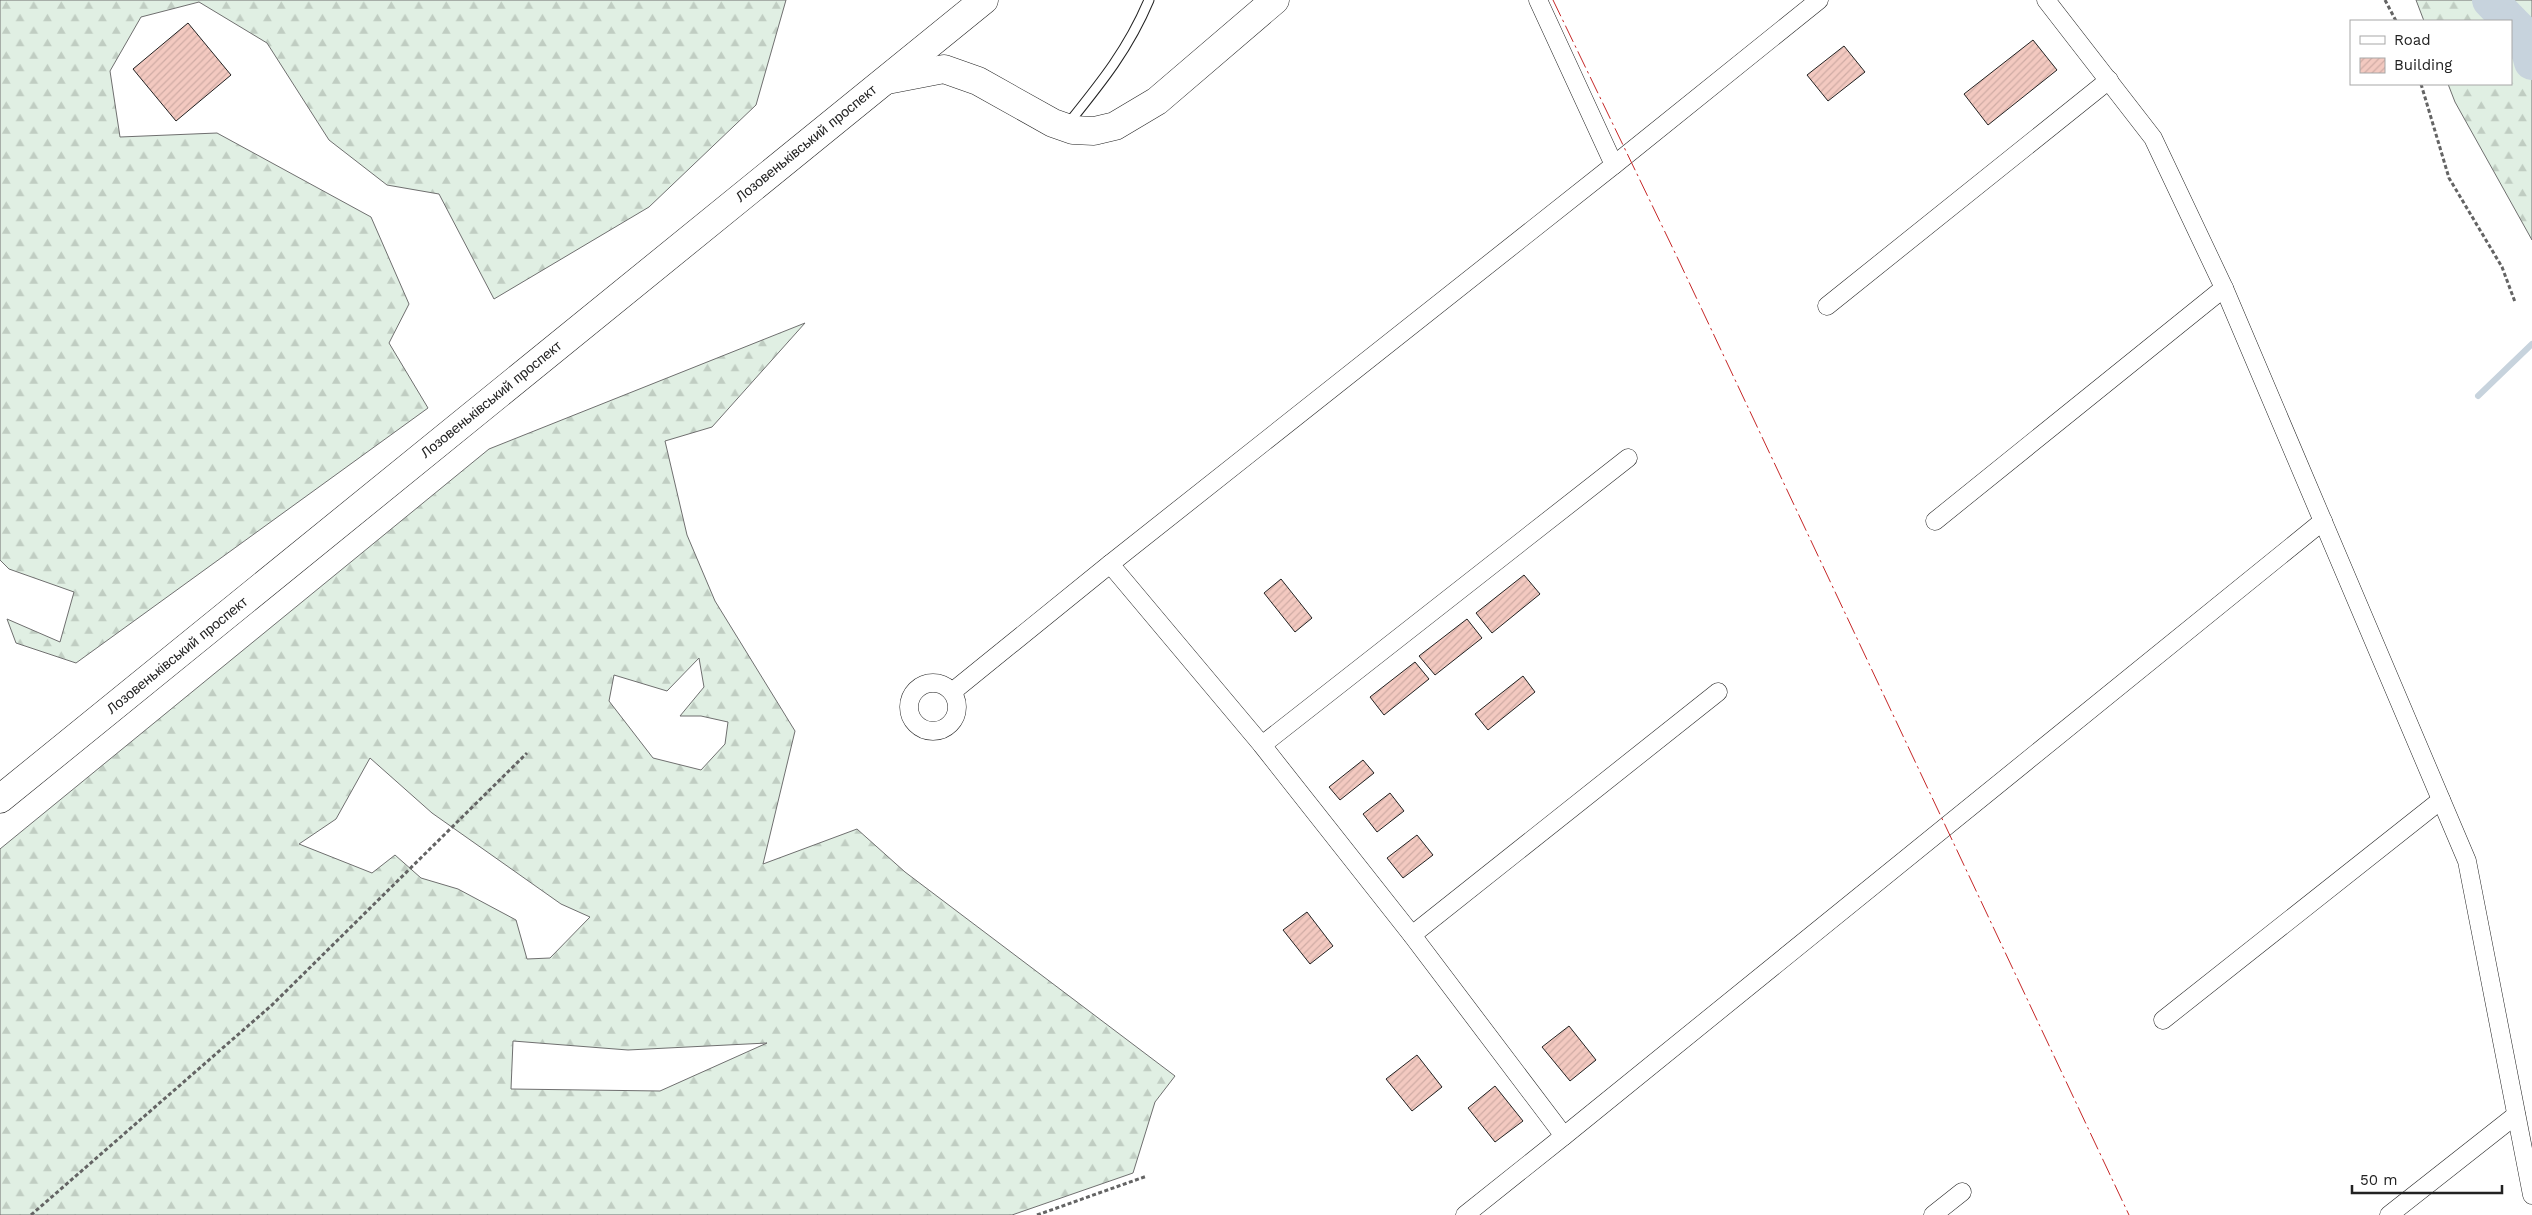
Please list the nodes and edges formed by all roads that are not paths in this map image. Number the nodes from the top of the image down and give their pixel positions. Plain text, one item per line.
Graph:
1 (984, 0) edge
2 (1149, 0) edge
3 (1275, 0) edge
4 (1538, 0) edge
5 (1820, 0) edge
6 (2046, 0) edge
7 (883, 80) junction
8 (2109, 80) junction
9 (1065, 128) junction
10 (1614, 165) junction
11 (2224, 288) junction
12 (1827, 306) dead end
13 (1628, 458) dead end
14 (1935, 521) dead end
15 (2323, 521) junction
16 (1110, 564) junction
17 (952, 692) dead end
18 (1718, 692) dead end
19 (1262, 745) junction
20 (0, 799) edge
21 (2441, 800) junction
22 (1412, 935) junction
23 (2163, 1020) dead end
24 (2516, 1115) junction
25 (1564, 1136) junction
26 (1962, 1192) dead end
27 (2532, 1195) edge
28 (1465, 1215) edge
29 (1933, 1215) edge
30 (2389, 1215) edge

1 - 7 highway, Лозовеньківський проспект
2 - 9 lane
3 - 9 highway
4 - 10 street
5 - 10 street
6 - 8 street
7 - 9 highway
7 - 20 highway, Лозовеньківський проспект
8 - 11 street
8 - 12 street
10 - 16 street
11 - 14 street
11 - 15 street
13 - 19 street
15 - 21 street
15 - 25 street
16 - 17 street
16 - 19 street
18 - 22 street
19 - 22 street
21 - 23 street
21 - 24 street
22 - 25 street
24 - 27 street
24 - 30 street
25 - 28 street
26 - 29 street

